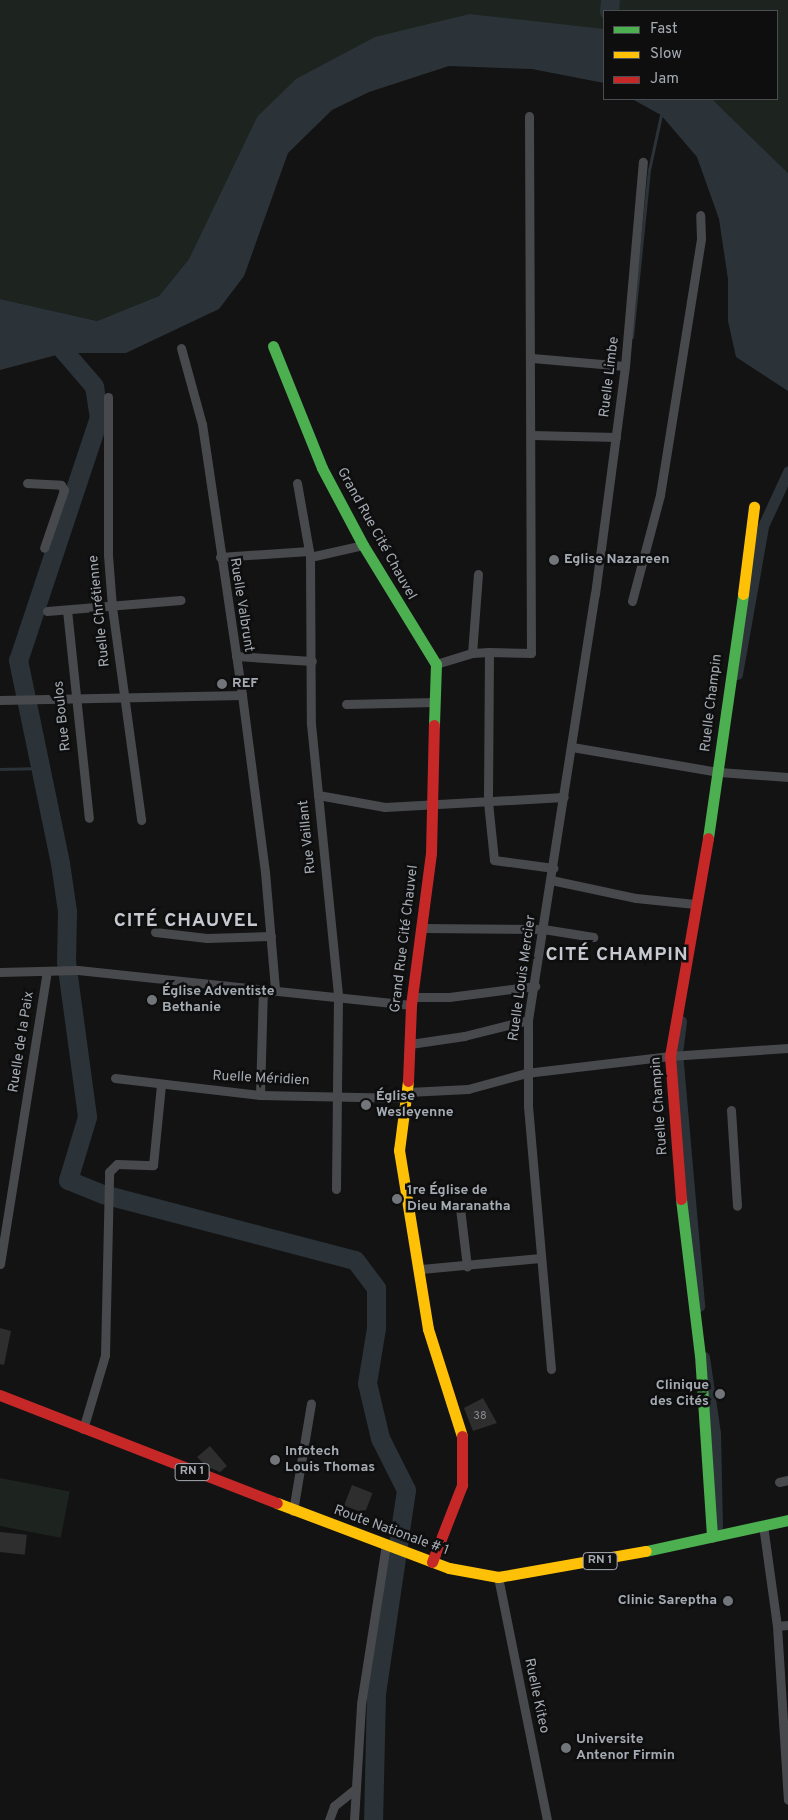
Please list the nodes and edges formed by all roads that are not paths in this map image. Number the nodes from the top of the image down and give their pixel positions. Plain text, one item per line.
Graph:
1 (529, 116) dead end
2 (643, 162) dead end
3 (700, 215) dead end
4 (273, 346) dead end
5 (181, 348) dead end
6 (532, 358) junction
7 (625, 366) junction
8 (108, 397) dead end
9 (532, 434) junction
10 (616, 437) junction
11 (27, 483) dead end
12 (297, 483) dead end
13 (754, 507) dead end
14 (363, 545) junction
15 (44, 548) dead end
16 (310, 554) junction
17 (220, 557) junction
18 (478, 574) dead end
19 (595, 594) joint
20 (181, 600) dead end
21 (632, 601) dead end
22 (112, 607) junction
23 (67, 610) junction
24 (47, 611) dead end
25 (489, 652) junction
26 (472, 653) junction
27 (236, 656) junction
28 (312, 661) junction
29 (436, 664) junction
30 (242, 695) junction
31 (74, 698) junction
32 (124, 698) junction
33 (0, 700) edge
34 (435, 702) junction
35 (346, 704) dead end
36 (572, 746) junction
37 (719, 772) junction
38 (788, 777) edge
39 (318, 795) junction
40 (564, 797) junction
41 (488, 802) junction
42 (432, 807) junction
43 (88, 818) dead end
44 (141, 820) dead end
45 (553, 868) junction
46 (551, 880) junction
47 (695, 904) junction
48 (421, 928) junction
49 (543, 929) junction
50 (154, 932) dead end
51 (271, 936) junction
52 (593, 937) dead end
53 (0, 972) edge
54 (47, 972) junction
55 (534, 986) junction
56 (263, 988) junction
57 (275, 988) junction
58 (338, 996) junction
59 (411, 1001) junction
60 (528, 1020) junction
61 (410, 1044) junction
62 (788, 1048) edge
63 (670, 1056) junction
64 (526, 1073) junction
65 (115, 1078) dead end
66 (161, 1085) junction
67 (260, 1095) junction
68 (407, 1095) junction
69 (338, 1096) junction
70 (731, 1110) dead end
71 (336, 1189) dead end
72 (736, 1206) dead end
73 (460, 1208) dead end
74 (540, 1258) junction
75 (0, 1264) edge
76 (467, 1267) junction
77 (421, 1269) junction
78 (551, 1369) dead end
79 (0, 1395) edge
80 (311, 1404) dead end
81 (83, 1429) junction
82 (293, 1511) junction
83 (788, 1520) edge
84 (762, 1525) junction
85 (712, 1537) junction
86 (386, 1545) junction
87 (432, 1562) junction
88 (498, 1577) junction
89 (788, 1625) edge
90 (777, 1626) junction
91 (356, 1788) junction
92 (788, 1800) edge
93 (329, 1820) edge
94 (354, 1820) edge
95 (546, 1820) edge

1 - 6 street
2 - 7 street, Ruelle Limbe
3 - 21 street
4 - 14 street, Grand Rue Cité Chauvel
5 - 17 street, Ruelle Valbrunt
6 - 7 street
6 - 9 street
7 - 10 street, Ruelle Limbe
8 - 22 street, Ruelle Chrétienne
9 - 10 street
9 - 25 street
10 - 19 street, Ruelle Limbe
11 - 15 street
12 - 16 street, Rue Vaillant
13 - 37 street, Ruelle Champin
14 - 16 street
14 - 29 street, Grand Rue Cité Chauvel
16 - 17 street
16 - 28 street, Rue Vaillant
17 - 27 street, Ruelle Valbrunt
18 - 26 street
19 - 36 street, Ruelle Louis Mercier
20 - 22 street
22 - 23 street
22 - 32 street, Ruelle Chrétienne
23 - 24 street
23 - 31 street, Rue Boulos
25 - 26 street
25 - 41 street
26 - 29 street
27 - 28 street
27 - 30 street, Ruelle Valbrunt
28 - 39 street, Rue Vaillant
29 - 34 street, Grand Rue Cité Chauvel
30 - 32 street
30 - 51 street, Ruelle Valbrunt
31 - 32 street
31 - 33 street
31 - 43 street, Rue Boulos
32 - 44 street, Ruelle Chrétienne
34 - 35 street
34 - 42 street, Grand Rue Cité Chauvel
36 - 37 street
36 - 40 street, Ruelle Louis Mercier
37 - 38 street
37 - 47 street, Ruelle Champin
39 - 42 street
39 - 58 street, Rue Vaillant
40 - 41 street
40 - 45 street, Ruelle Louis Mercier
41 - 42 street
41 - 45 street
42 - 48 street, Grand Rue Cité Chauvel
45 - 46 street, Ruelle Louis Mercier
46 - 47 street
46 - 49 street, Ruelle Louis Mercier
47 - 63 street, Ruelle Champin
48 - 49 street
48 - 59 street, Grand Rue Cité Chauvel
49 - 52 street
49 - 55 street, Ruelle Louis Mercier
50 - 51 street
51 - 57 street, Ruelle Valbrunt
53 - 54 street
54 - 56 street
54 - 75 street, Ruelle de la Paix
55 - 59 street
55 - 60 street, Ruelle Louis Mercier
56 - 57 street
56 - 67 street
57 - 58 street
58 - 59 street
58 - 69 street, Rue Vaillant
59 - 61 street, Grand Rue Cité Chauvel
60 - 61 street
60 - 64 street, Ruelle Louis Mercier
61 - 68 street, Grand Rue Cité Chauvel
62 - 63 street, Ruelle Méridien
63 - 64 street, Ruelle Méridien
63 - 85 street, Ruelle Champin
64 - 68 street, Ruelle Méridien
64 - 74 street, Ruelle Louis Mercier
65 - 66 street, Ruelle Méridien
66 - 67 street, Ruelle Méridien
66 - 81 street
67 - 69 street, Ruelle Méridien
68 - 69 street, Ruelle Méridien
68 - 77 street, Grand Rue Cité Chauvel
69 - 71 street, Rue Vaillant
70 - 72 street
73 - 76 street
74 - 76 street
74 - 78 street, Ruelle Louis Mercier
76 - 77 street
77 - 87 street, Grand Rue Cité Chauvel
79 - 81 street, Route Nationale # 1 / RN 1
80 - 82 street
81 - 82 street, Route Nationale # 1 / RN 1
82 - 86 street, Route Nationale # 1 / RN 1
83 - 84 street, Route Nationale # 1 / RN 1
84 - 85 street, Route Nationale # 1 / RN 1
84 - 90 street
85 - 88 street, Route Nationale # 1 / RN 1
86 - 87 street, Route Nationale # 1 / RN 1
86 - 91 street
87 - 88 street, Route Nationale # 1 / RN 1
88 - 95 street, Ruelle Kiteo
89 - 90 street
90 - 92 street
91 - 93 street
91 - 94 street

